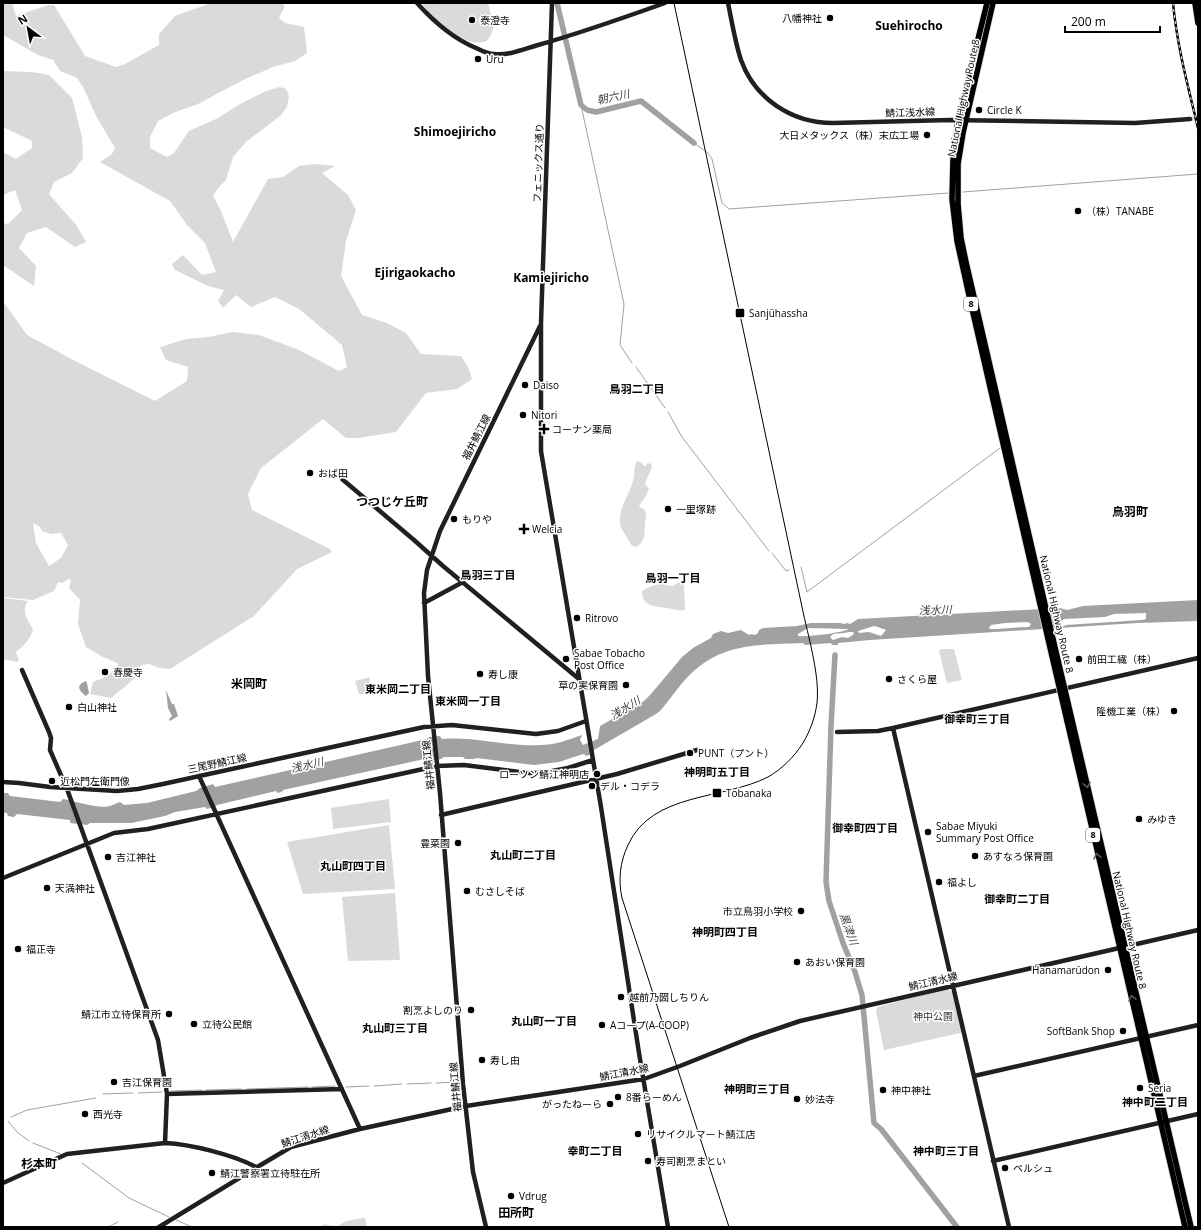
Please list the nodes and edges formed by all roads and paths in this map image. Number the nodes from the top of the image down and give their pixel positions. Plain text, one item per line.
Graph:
1 (416, 3) edge
2 (552, 3) edge
3 (665, 3) edge
4 (728, 3) edge
5 (987, 3) edge
6 (993, 3) edge
7 (1195, 3) edge
8 (1198, 23) edge
9 (551, 42) junction
10 (1190, 119) tunnel mouth
11 (958, 120) junction
12 (966, 120) junction
13 (541, 323) junction
14 (342, 479) dead end
15 (432, 556) junction
16 (463, 582) junction
17 (424, 603) junction
18 (1042, 603) junction
19 (1198, 658) edge
20 (22, 670) dead end
21 (579, 679) junction
22 (586, 722) junction
23 (433, 728) junction
24 (893, 728) junction
25 (837, 732) dead end
26 (697, 750) dead end
27 (593, 760) junction
28 (437, 764) junction
29 (199, 776) junction
30 (596, 779) junction
31 (3, 782) edge
32 (68, 790) junction
33 (217, 814) junction
34 (441, 815) junction
35 (88, 844) junction
36 (3, 878) edge
37 (1198, 930) edge
38 (1123, 947) junction
39 (953, 986) junction
40 (1198, 1025) edge
41 (1143, 1037) junction
42 (974, 1076) junction
43 (644, 1079) junction
44 (342, 1089) junction
45 (167, 1094) junction
46 (466, 1106) junction
47 (1198, 1114) edge
48 (1163, 1122) junction
49 (360, 1129) junction
50 (165, 1143) junction
51 (993, 1161) junction
52 (256, 1168) junction
53 (3, 1183) edge
54 (159, 1227) edge
55 (486, 1227) edge
56 (668, 1227) edge
57 (1009, 1227) edge
58 (1185, 1227) edge
59 (1191, 1227) edge

1 - 9 street
2 - 9 street, フェニックス通り
3 - 9 street
4 - 11 street, 鯖江浅水線
5 - 11 highway, National Highway Route 8 / 8
6 - 12 highway, National Highway Route 8 / 8
7 - 8 highway
9 - 13 street, フェニックス通り
10 - 12 street, 鯖江浅水線
11 - 12 street, 鯖江浅水線
11 - 18 highway, National Highway Route 8 / 8
12 - 18 highway, National Highway Route 8 / 8
13 - 15 street, 福井鯖江線
13 - 21 street, フェニックス通り
14 - 15 street
15 - 16 street
15 - 17 street, 福井鯖江線
16 - 17 street
16 - 21 street
17 - 23 street, 福井鯖江線
18 - 38 highway, National Highway Route 8 / 8, bridge
19 - 24 street
20 - 32 street
21 - 22 street, フェニックス通り
22 - 23 street, 三尾野鯖江線
22 - 27 street, フェニックス通り
23 - 28 street, 福井鯖江線
23 - 29 street, 三尾野鯖江線
24 - 25 street
24 - 39 street
26 - 30 street
27 - 28 street
27 - 30 street, フェニックス通り
28 - 33 street
28 - 34 street, 福井鯖江線
29 - 32 street, 三尾野鯖江線
29 - 33 street
30 - 34 street
30 - 43 street, フェニックス通り
31 - 32 street, 三尾野鯖江線
32 - 35 street
33 - 35 street
33 - 44 street
34 - 46 street, 福井鯖江線
35 - 36 street
35 - 45 street
37 - 38 street, 鯖江清水線
38 - 39 street, 鯖江清水線
38 - 41 highway, National Highway Route 8 / 8
39 - 42 street
39 - 43 street, 鯖江清水線
40 - 41 street
41 - 42 street
41 - 48 highway, National Highway Route 8 / 8
42 - 51 street
43 - 46 street, 鯖江清水線
43 - 56 street, フェニックス通り
44 - 45 street
44 - 49 street
45 - 50 street
46 - 49 street, 鯖江清水線
46 - 55 street, 福井鯖江線
47 - 48 street
48 - 51 street
48 - 58 highway, National Highway Route 8 / 8
48 - 59 highway, National Highway Route 8 / 8
49 - 52 street, 鯖江清水線
50 - 52 street
50 - 53 street
51 - 57 street
52 - 54 street, 鯖江清水線

